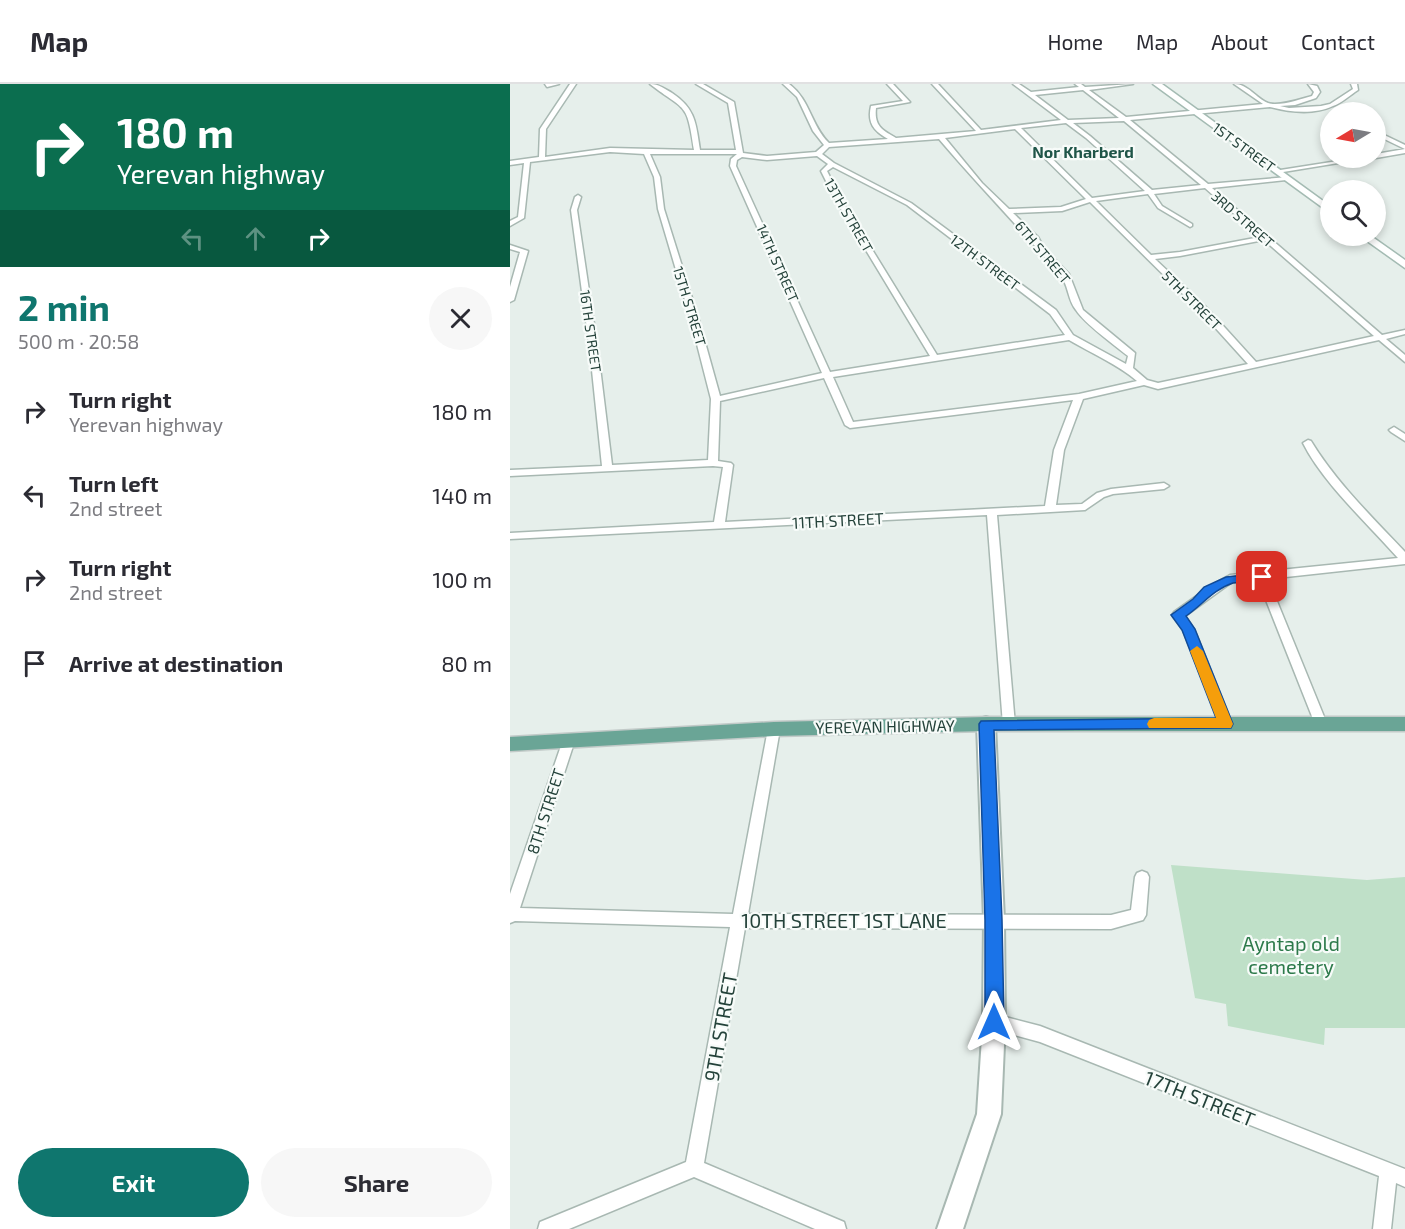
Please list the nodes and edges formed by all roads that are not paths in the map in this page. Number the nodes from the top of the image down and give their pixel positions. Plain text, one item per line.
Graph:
1 (556, 84) edge
2 (573, 84) edge
3 (653, 84) edge
4 (699, 84) edge
5 (786, 84) edge
6 (890, 84) edge
7 (935, 84) edge
8 (1016, 84) edge
9 (1130, 84) edge
10 (1157, 84) edge
11 (1237, 84) edge
12 (1311, 84) edge
13 (1354, 84) edge
14 (547, 85) edge
15 (1080, 86) edge
16 (1030, 94) junction
17 (1336, 102) edge
18 (1268, 105) junction
19 (1320, 108) edge
20 (1194, 111) junction
21 (1125, 119) junction
22 (1068, 122) junction
23 (1017, 128) junction
24 (981, 132) junction
25 (941, 137) junction
26 (1386, 138) edge
27 (894, 139) junction
28 (827, 145) junction
29 (1405, 147) edge
30 (697, 151) junction
31 (1405, 151) edge
32 (646, 152) junction
33 (1392, 153) junction
34 (740, 154) junction
35 (818, 154) junction
36 (1386, 154) edge
37 (542, 159) junction
38 (527, 161) junction
39 (1405, 161) edge
40 (510, 163) edge
41 (832, 164) junction
42 (1320, 165) edge
43 (1277, 171) junction
44 (1286, 178) junction
45 (1206, 186) junction
46 (1150, 192) junction
47 (578, 197) dead end
48 (1090, 200) junction
49 (1320, 203) edge
50 (1007, 211) junction
51 (510, 224) edge
52 (1190, 225) dead end
53 (1264, 238) junction
54 (1379, 246) edge
55 (510, 247) edge
56 (1150, 257) junction
57 (1405, 265) edge
58 (510, 300) edge
59 (1405, 332) edge
60 (1070, 337) junction
61 (1381, 337) junction
62 (934, 358) junction
63 (1405, 359) edge
64 (1254, 365) junction
65 (1129, 369) junction
66 (826, 375) junction
67 (1144, 382) junction
68 (1079, 397) junction
69 (716, 399) junction
70 (1394, 430) dead end
71 (1405, 438) edge
72 (1308, 443) dead end
73 (713, 463) junction
74 (607, 467) junction
75 (510, 473) edge
76 (1164, 486) dead end
77 (1050, 509) junction
78 (992, 512) junction
79 (719, 526) junction
80 (510, 536) edge
81 (1405, 560) edge
82 (1262, 577) junction
83 (986, 724) junction
84 (1226, 724) junction
85 (1320, 724) junction
86 (1405, 724) edge
87 (1009, 725) junction
88 (774, 729) junction
89 (569, 740) junction
90 (510, 744) edge
91 (1142, 877) dead end
92 (510, 915) edge
93 (994, 920) junction
94 (738, 921) junction
95 (994, 1022) junction
96 (694, 1168) junction
97 (1397, 1175) edge
98 (547, 1229) edge
99 (837, 1229) edge
100 (950, 1229) edge
101 (1382, 1229) edge

1 - 14 street
2 - 37 street
3 - 30 street
4 - 34 street, 14TH STREET
5 - 28 street
6 - 27 street
7 - 24 street
8 - 16 street
9 - 15 street
10 - 20 main road, 1ST STREET
11 - 18 street
12 - 18 street
13 - 17 street
15 - 16 street
15 - 21 street, 3RD STREET
16 - 22 street
18 - 19 street
18 - 20 street
20 - 21 street
20 - 43 main road, 1ST STREET
21 - 22 street
21 - 45 street, 3RD STREET
22 - 23 street
22 - 46 street
23 - 24 street
23 - 48 street, 5TH STREET
24 - 25 street
25 - 27 street
25 - 50 street, 6TH STREET
26 - 29 street
27 - 28 street
28 - 35 street
30 - 32 street
30 - 34 street
31 - 33 street
32 - 37 street
32 - 69 street, 15TH STREET
33 - 36 street
33 - 39 street
34 - 35 street
34 - 66 street, 14TH STREET
35 - 41 street, 13TH STREET
37 - 38 street
38 - 40 street
38 - 51 street
41 - 60 street, 12TH STREET
41 - 62 street, 13TH STREET
42 - 43 street
43 - 44 main road, 1ST STREET
44 - 45 street
44 - 49 main road, 1ST STREET
45 - 46 street
45 - 53 street, 3RD STREET
46 - 48 street
46 - 52 street
47 - 74 street, 16TH STREET
48 - 50 street
48 - 56 street, 5TH STREET
50 - 65 street, 6TH STREET
53 - 56 street
53 - 61 street, 3RD STREET
54 - 57 main road
55 - 58 street
56 - 64 street, 5TH STREET
59 - 61 street
60 - 62 street
60 - 65 street, 12TH STREET
61 - 63 street, 3RD STREET
61 - 64 street
62 - 66 street
64 - 67 street
65 - 67 street
66 - 68 street
66 - 69 street
67 - 68 street
68 - 77 street
69 - 73 street, 15TH STREET
70 - 71 street
72 - 81 street
73 - 74 street
73 - 79 street
74 - 75 street
76 - 77 street, 11TH STREET
77 - 78 street, 11TH STREET
78 - 79 street, 11TH STREET
78 - 87 street
79 - 80 street, 11TH STREET
81 - 82 street
82 - 84 street
82 - 85 street
83 - 87 main road, YEREVAN HIGHWAY
83 - 88 main road, YEREVAN HIGHWAY
83 - 93 street
84 - 85 main road, YEREVAN HIGHWAY
84 - 87 main road, YEREVAN HIGHWAY
85 - 86 main road, YEREVAN HIGHWAY
88 - 89 main road, YEREVAN HIGHWAY
88 - 94 street, 9TH STREET
89 - 90 main road, YEREVAN HIGHWAY
89 - 92 street, 8TH STREET
91 - 93 street, 10TH STREET 1ST LANE
92 - 94 street, 10TH STREET 1ST LANE
93 - 94 street, 10TH STREET 1ST LANE
93 - 95 street
94 - 96 street, 9TH STREET
95 - 97 street, 17TH STREET
95 - 100 street
96 - 98 street
96 - 99 street
97 - 101 street

